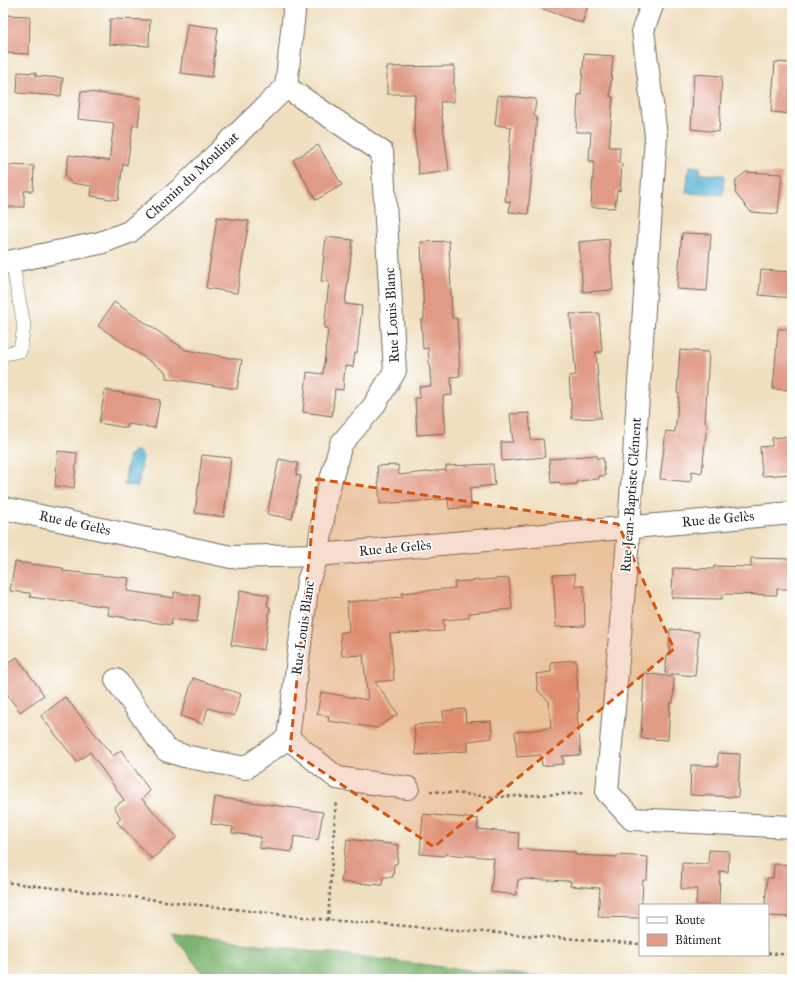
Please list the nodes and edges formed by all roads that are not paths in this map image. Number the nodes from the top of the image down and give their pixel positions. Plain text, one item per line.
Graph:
1 (296, 3) edge
2 (653, 3) edge
3 (286, 87) junction
4 (8, 262) edge
5 (3, 354) edge
6 (3, 508) edge
7 (792, 513) edge
8 (629, 527) junction
9 (318, 555) junction
10 (116, 680) dead end
11 (288, 738) junction
12 (408, 788) road end
13 (792, 827) edge

1 - 3 street
2 - 8 street, Rue Jean-Baptiste Clément
3 - 4 street, Chemin du Moulinat
3 - 9 street, Rue Louis Blanc
4 - 5 lane
6 - 9 street, Rue de Gelès
7 - 8 street, Rue de Gelès
8 - 9 street, Rue de Gelès
8 - 13 street, Rue Jean-Baptiste Clément
9 - 11 street, Rue Louis Blanc
10 - 11 street
11 - 12 street

